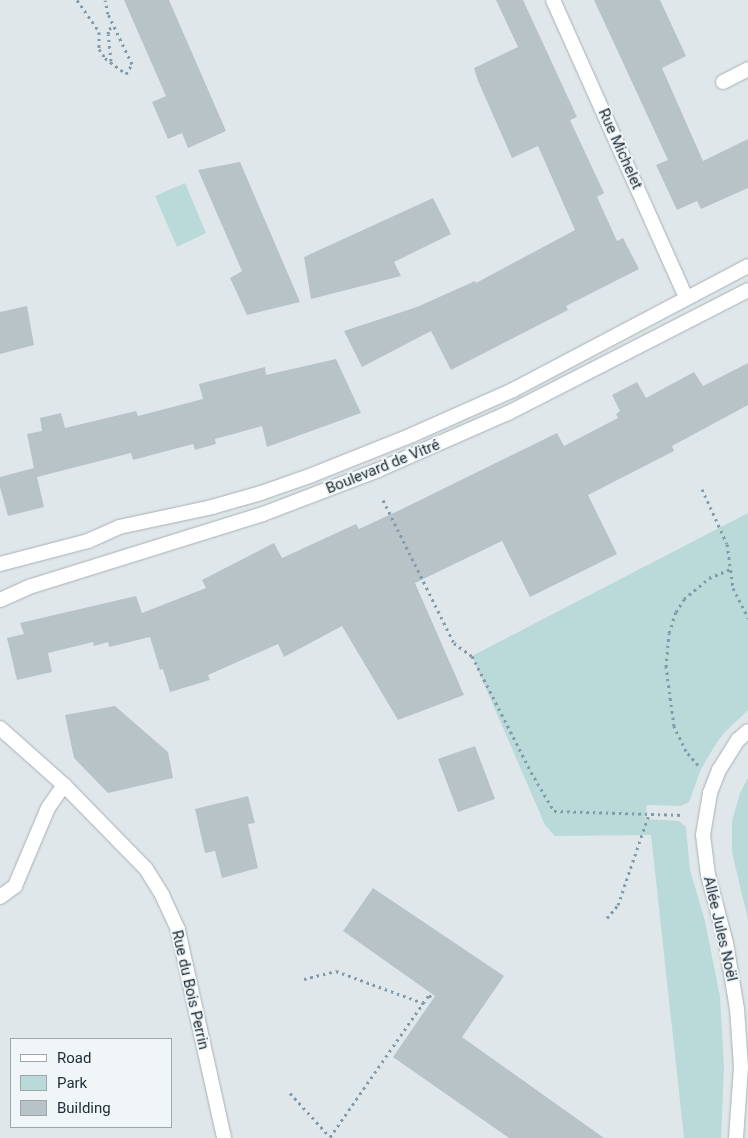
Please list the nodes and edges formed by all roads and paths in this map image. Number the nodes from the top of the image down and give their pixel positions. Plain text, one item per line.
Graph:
1 (77, 0) edge
2 (105, 0) edge
3 (553, 0) edge
4 (114, 26) junction
5 (111, 62) junction
6 (748, 69) edge
7 (723, 82) dead end
8 (748, 266) edge
9 (748, 290) edge
10 (686, 298) junction
11 (702, 489) dead end
12 (384, 500) dead end
13 (0, 564) edge
14 (730, 569) junction
15 (0, 600) edge
16 (748, 618) edge
17 (0, 728) edge
18 (748, 731) edge
19 (715, 780) junction
20 (64, 785) junction
21 (649, 814) junction
22 (705, 817) junction
23 (0, 897) edge
24 (607, 918) dead end
25 (304, 979) dead end
26 (434, 999) dead end
27 (423, 1003) junction
28 (290, 1093) dead end
29 (224, 1138) edge
30 (736, 1138) edge

1 - 5 path
2 - 4 path
3 - 10 main road, Rue Michelet
4 - 5 path
4 - 5 path
6 - 7 main road
8 - 10 main road, Boulevard de Vitré
9 - 15 main road, Boulevard de Vitré
10 - 13 main road, Boulevard de Vitré
11 - 14 path
12 - 21 path
14 - 16 path
14 - 19 path
17 - 20 main road, Rue du Bois Perrin
18 - 19 main road, Allée Jules Noël
19 - 22 main road, Allée Jules Noël
20 - 23 main road
20 - 29 main road, Rue du Bois Perrin
21 - 22 path
21 - 24 path
22 - 30 main road, Allée Jules Noël
25 - 27 path
26 - 27 path
27 - 28 path

